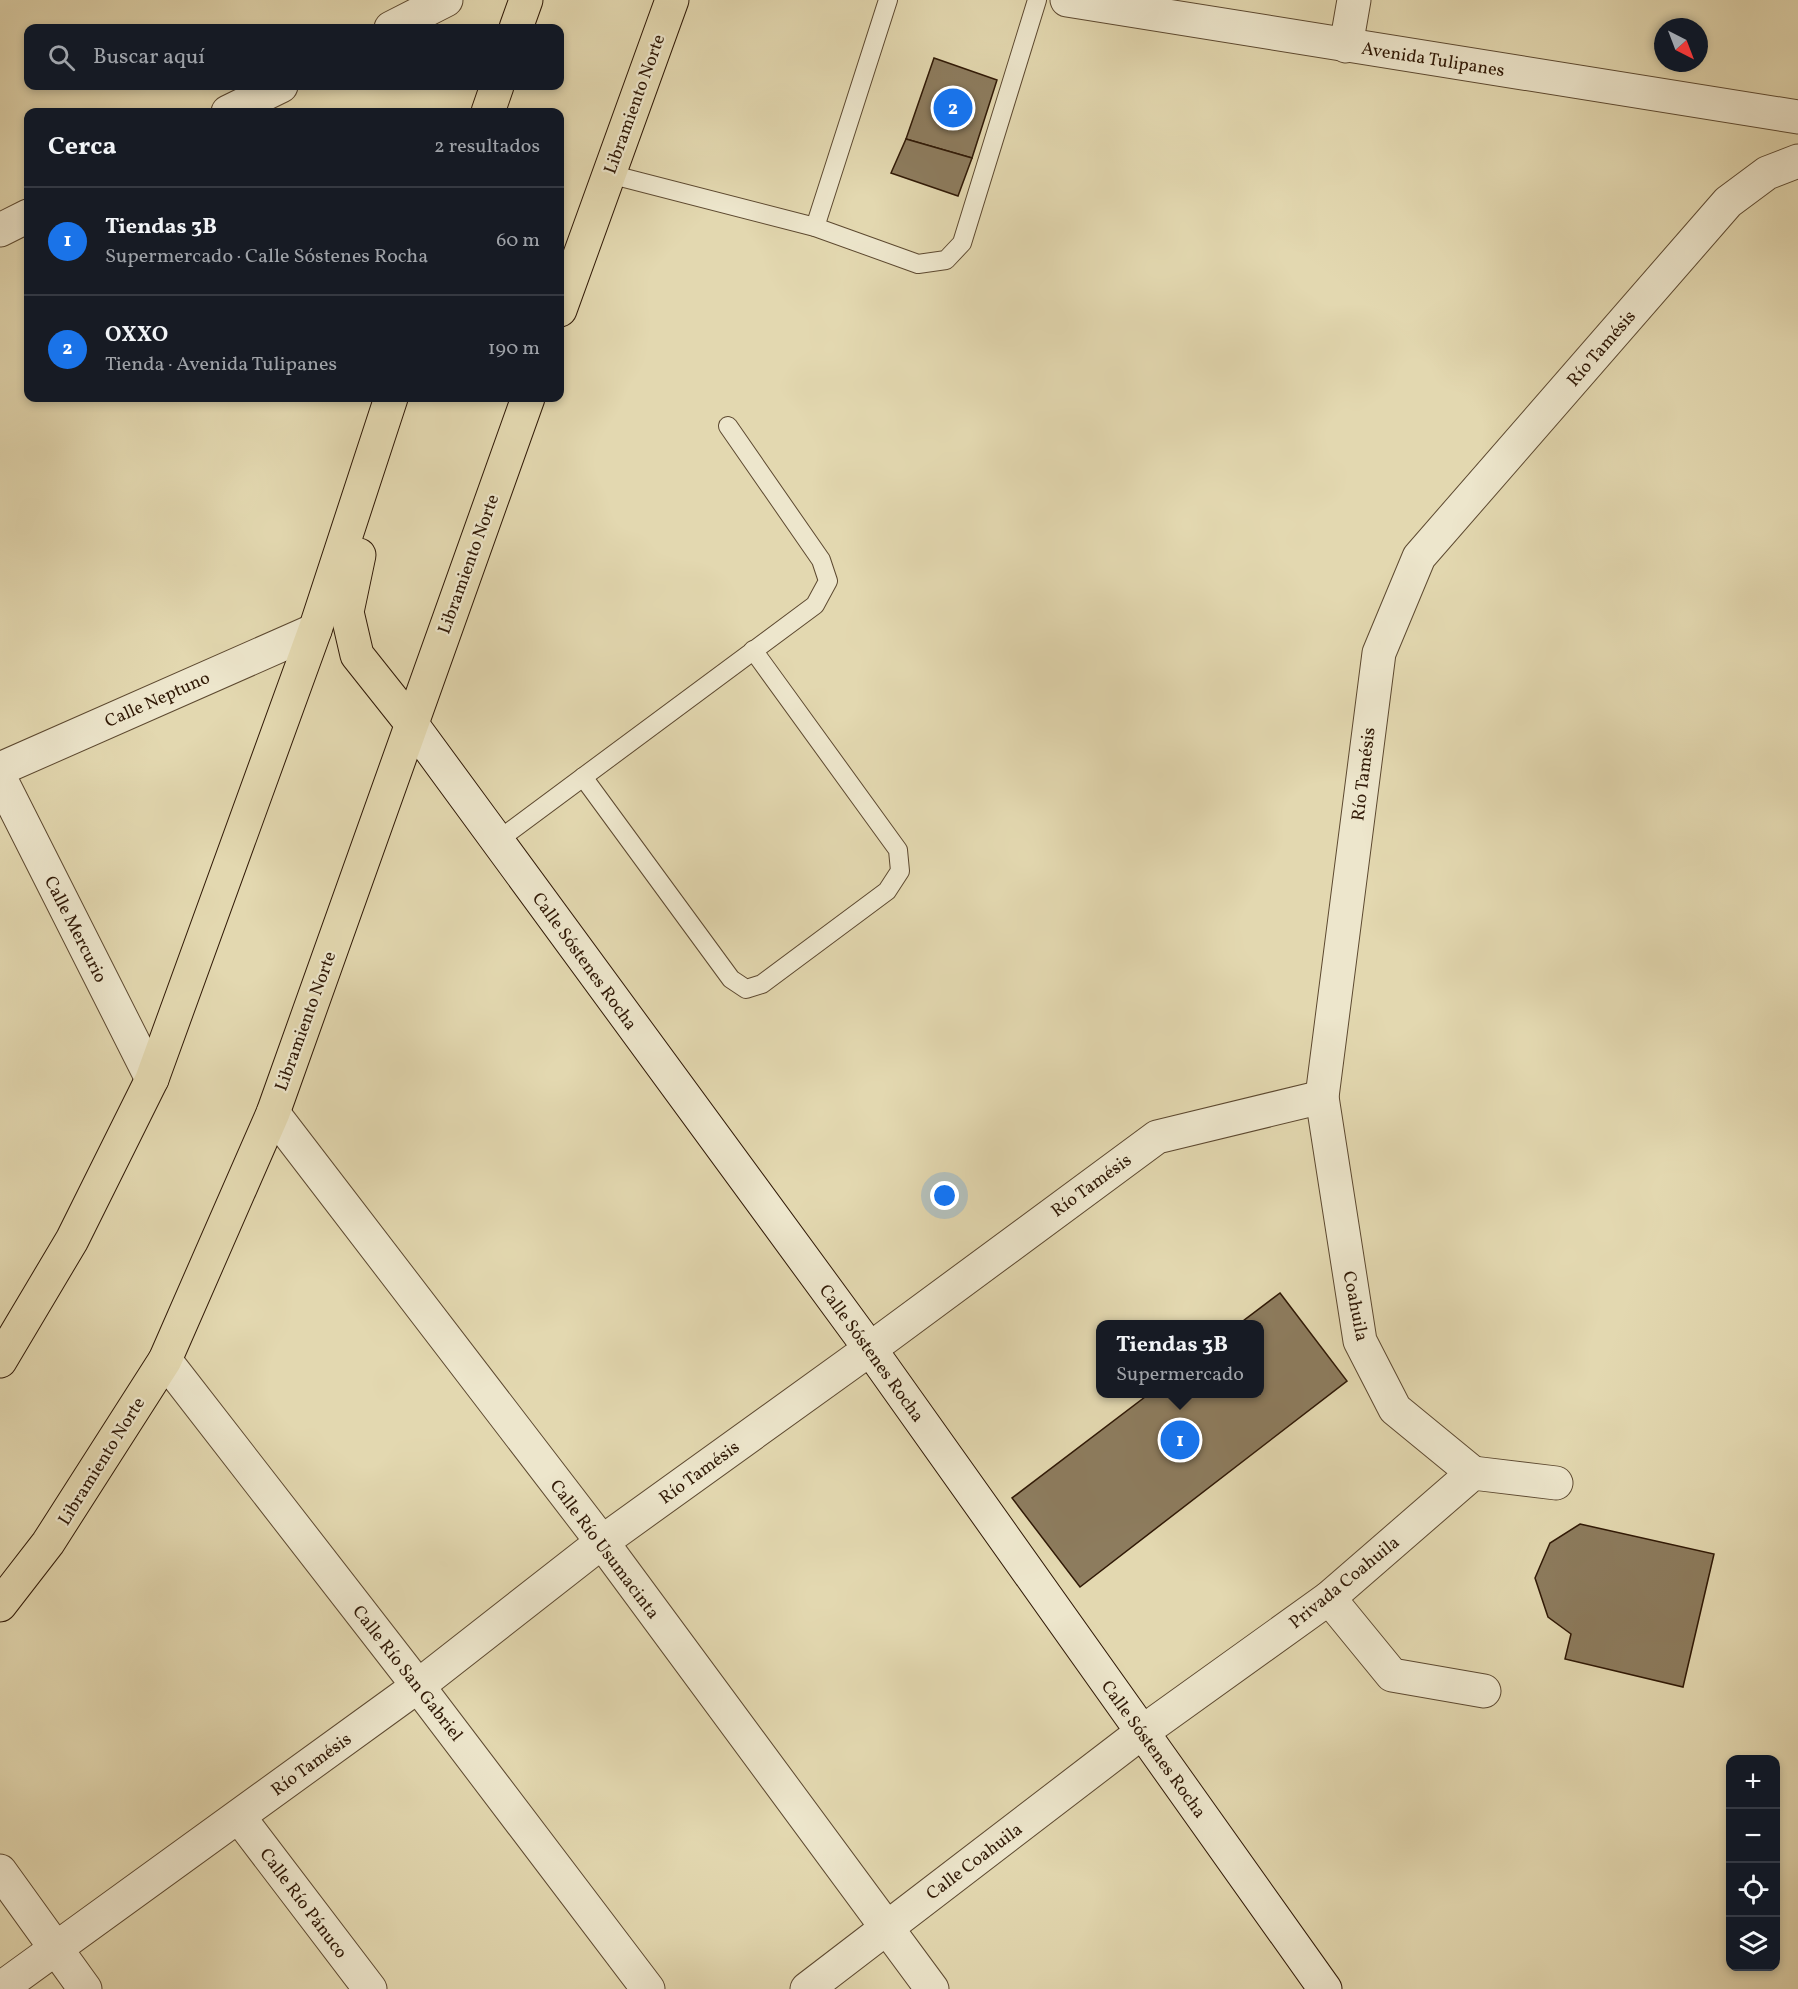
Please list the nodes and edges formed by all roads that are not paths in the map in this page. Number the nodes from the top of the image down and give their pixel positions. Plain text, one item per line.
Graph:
1 (446, 0) edge
2 (526, 0) edge
3 (672, 0) edge
4 (888, 0) edge
5 (1037, 0) edge
6 (1067, 0) edge
7 (1354, 0) edge
8 (399, 24) edge
9 (517, 24) edge
10 (1346, 46) junction
11 (273, 90) edge
12 (496, 90) edge
13 (236, 108) edge
14 (489, 108) edge
15 (1798, 117) edge
16 (1798, 161) edge
17 (609, 174) junction
18 (24, 218) edge
19 (815, 227) junction
20 (0, 230) edge
21 (564, 299) edge
22 (391, 402) edge
23 (413, 402) edge
24 (527, 402) edge
25 (728, 426) dead end
26 (315, 630) junction
27 (753, 651) junction
28 (411, 723) junction
29 (0, 769) edge
30 (583, 777) junction
31 (0, 778) edge
32 (497, 841) junction
33 (152, 1079) junction
34 (1322, 1096) junction
35 (273, 1113) junction
36 (870, 1349) junction
37 (165, 1360) junction
38 (0, 1361) edge
39 (1473, 1473) junction
40 (1556, 1483) dead end
41 (602, 1542) junction
42 (1329, 1598) junction
43 (0, 1605) edge
44 (418, 1686) junction
45 (1484, 1691) dead end
46 (1141, 1733) junction
47 (238, 1817) junction
48 (0, 1872) edge
49 (886, 1928) junction
50 (54, 1948) junction
51 (0, 1989) edge
52 (85, 1989) edge
53 (370, 1989) edge
54 (648, 1989) edge
55 (807, 1989) edge
56 (932, 1989) edge
57 (1325, 1989) edge

1 - 8 street
2 - 9 main road
3 - 17 main road, Libramiento Norte
4 - 19 lane
5 - 19 lane
6 - 10 street, Avenida Tulipanes
7 - 10 street
10 - 15 street, Avenida Tulipanes
11 - 13 street
12 - 14 main road
16 - 34 street, Río Tamésis
17 - 19 lane
17 - 21 main road, Libramiento Norte
18 - 20 street
22 - 26 main road
23 - 28 main road
24 - 28 main road, Libramiento Norte
25 - 27 lane
26 - 29 street, Calle Neptuno
26 - 33 main road
27 - 30 lane
27 - 30 lane
28 - 32 street, Calle Sóstenes Rocha
28 - 35 main road, Libramiento Norte
30 - 32 lane
31 - 33 street, Calle Mercurio
32 - 36 street, Calle Sóstenes Rocha
33 - 38 main road
34 - 36 street, Río Tamésis
34 - 39 street, Coahuila
35 - 37 main road, Libramiento Norte
35 - 41 street, Calle Río Usumacinta
36 - 41 street, Río Tamésis
36 - 46 street, Calle Sóstenes Rocha
37 - 43 main road, Libramiento Norte
37 - 44 street, Calle Río San Gabriel
39 - 40 street
39 - 42 street, Privada Coahuila
41 - 44 street, Río Tamésis
41 - 49 street, Calle Río Usumacinta
42 - 45 street
42 - 46 street, Privada Coahuila
44 - 47 street, Río Tamésis
44 - 54 street, Calle Río San Gabriel
46 - 49 street, Calle Coahuila
46 - 57 street, Calle Sóstenes Rocha
47 - 50 street, Río Tamésis
47 - 53 street, Calle Río Pánuco
48 - 50 street
49 - 55 street, Calle Coahuila
49 - 56 street, Calle Río Usumacinta
50 - 51 street, Río Tamésis
50 - 52 street

